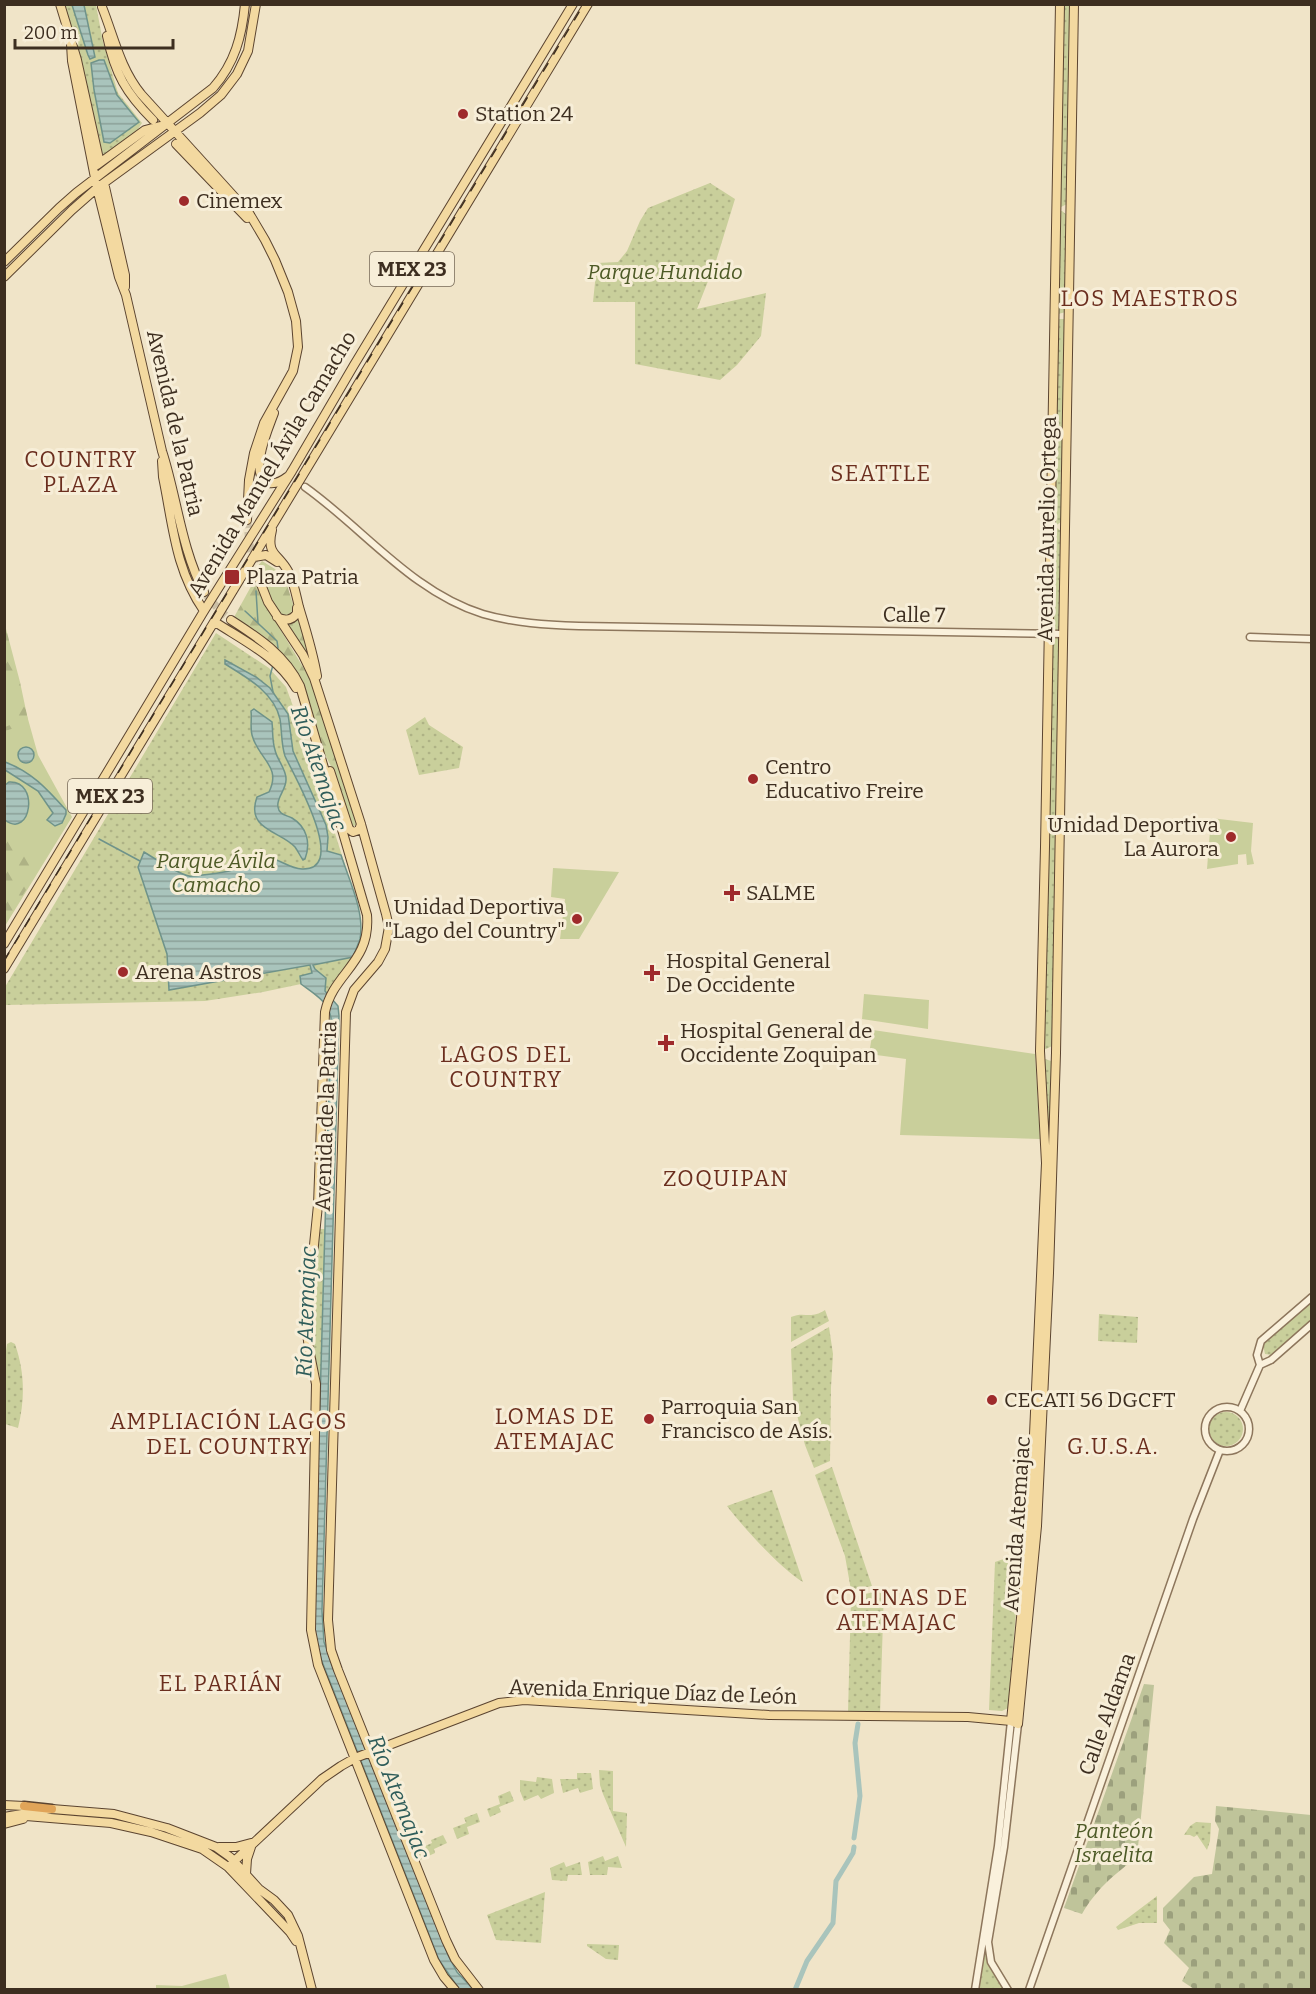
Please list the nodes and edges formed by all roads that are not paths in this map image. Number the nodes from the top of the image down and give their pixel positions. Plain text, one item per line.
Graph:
1 (60, 4) edge
2 (245, 4) edge
3 (256, 4) edge
4 (573, 4) edge
5 (588, 4) edge
6 (1060, 4) edge
7 (1074, 4) edge
8 (101, 6) edge
9 (71, 44) junction
10 (153, 120) dead end
11 (165, 124) junction
12 (176, 130) junction
13 (176, 144) dead end
14 (99, 159) dead end
15 (95, 178) junction
16 (101, 188) junction
17 (265, 240) junction
18 (4, 262) edge
19 (4, 277) edge
20 (279, 400) junction
21 (162, 451) junction
22 (288, 476) junction
23 (305, 487) dead end
24 (247, 520) tunnel mouth
25 (273, 526) junction
26 (254, 557) junction
27 (257, 574) tunnel mouth
28 (204, 592) tunnel mouth
29 (204, 611) junction
30 (277, 617) junction
31 (231, 620) tunnel mouth
32 (215, 622) junction
33 (1049, 634) junction
34 (1063, 634) junction
35 (1250, 637) dead end
36 (1311, 639) edge
37 (185, 643) junction
38 (187, 667) junction
39 (319, 692) junction
40 (306, 705) junction
41 (317, 745) junction
42 (361, 824) junction
43 (4, 944) edge
44 (4, 969) edge
45 (1040, 1051) joint
46 (1056, 1053) joint
47 (1311, 1297) edge
48 (1311, 1324) edge
49 (1260, 1365) junction
50 (1240, 1411) junction
51 (1220, 1450) junction
52 (1015, 1722) junction
53 (369, 1753) junction
54 (356, 1758) junction
55 (4, 1804) edge
56 (24, 1806) joint
57 (52, 1809) junction
58 (16, 1816) junction
59 (4, 1817) edge
60 (33, 1817) junction
61 (4, 1824) edge
62 (254, 1843) junction
63 (216, 1847) junction
64 (231, 1864) junction
65 (246, 1874) junction
66 (278, 1903) junction
67 (274, 1915) junction
68 (304, 1957) junction
69 (312, 1989) edge
70 (455, 1989) edge
71 (479, 1989) edge
72 (975, 1989) edge
73 (1008, 1989) edge
74 (1029, 1989) edge

1 - 9 main road, Avenida de la Patria
2 - 11 main road
3 - 12 main road
4 - 22 main road, Avenida Manuel Ávila Camacho / MEX 23
5 - 25 main road, Avenida Manuel Ávila Camacho / MEX 23
6 - 33 main road, Avenida Aurelio Ortega
7 - 34 main road, Avenida Aurelio Ortega
8 - 10 main road
8 - 11 main road
9 - 14 main road, Avenida de la Patria
9 - 15 main road, Avenida de la Patria
11 - 12 main road
11 - 15 main road
12 - 16 main road
12 - 17 main road
13 - 17 main road
15 - 16 main road, Avenida de la Patria
15 - 18 main road
16 - 19 main road
16 - 21 main road, Avenida de la Patria
17 - 20 main road
20 - 22 main road
20 - 24 main road
21 - 28 main road, Avenida de la Patria
21 - 29 main road
22 - 29 main road, Avenida Manuel Ávila Camacho / MEX 23
23 - 33 street, Calle 7
25 - 26 main road, Avenida Manuel Ávila Camacho / MEX 23
25 - 39 main road
26 - 30 main road
26 - 32 main road, Avenida Manuel Ávila Camacho / MEX 23
27 - 30 main road, Avenida de la Patria
29 - 37 main road, Avenida Manuel Ávila Camacho / MEX 23
30 - 39 main road, Avenida de la Patria
31 - 40 main road, Avenida de la Patria
32 - 38 main road, Avenida Manuel Ávila Camacho / MEX 23
32 - 40 main road
33 - 34 street, Calle 7
33 - 45 main road, Avenida Aurelio Ortega
34 - 46 main road, Avenida Aurelio Ortega
35 - 36 street
37 - 38 main road
37 - 43 main road, Avenida Manuel Ávila Camacho / MEX 23
38 - 44 main road, Avenida Manuel Ávila Camacho / MEX 23
39 - 42 main road, Avenida de la Patria
40 - 41 main road, Avenida de la Patria
41 - 42 main road
41 - 54 main road, Avenida de la Patria
42 - 53 main road, Avenida de la Patria
45 - 52 main road, Avenida Atemajac
46 - 52 main road, Avenida Atemajac
47 - 49 street
48 - 49 street
49 - 50 street
50 - 51 street
50 - 51 street
51 - 74 street, Calle Aldama
52 - 53 main road, Avenida Enrique Díaz de León
52 - 72 street, Avenida Atemajac
52 - 73 street, Avenida Atemajac
53 - 54 main road, Avenida Enrique Díaz de León
53 - 71 main road, Avenida de la Patria
54 - 62 main road, Avenida Enrique Díaz de León
54 - 70 main road, Avenida de la Patria
55 - 56 main road
56 - 57 highway
57 - 58 main road
57 - 63 main road
58 - 59 main road
58 - 60 main road
60 - 61 main road
60 - 64 main road
62 - 63 main road
62 - 64 main road, Avenida Enrique Díaz de León
62 - 65 main road
63 - 64 main road
64 - 65 main road
64 - 67 main road
65 - 66 main road
66 - 67 main road
66 - 68 main road
67 - 68 main road
68 - 69 main road

